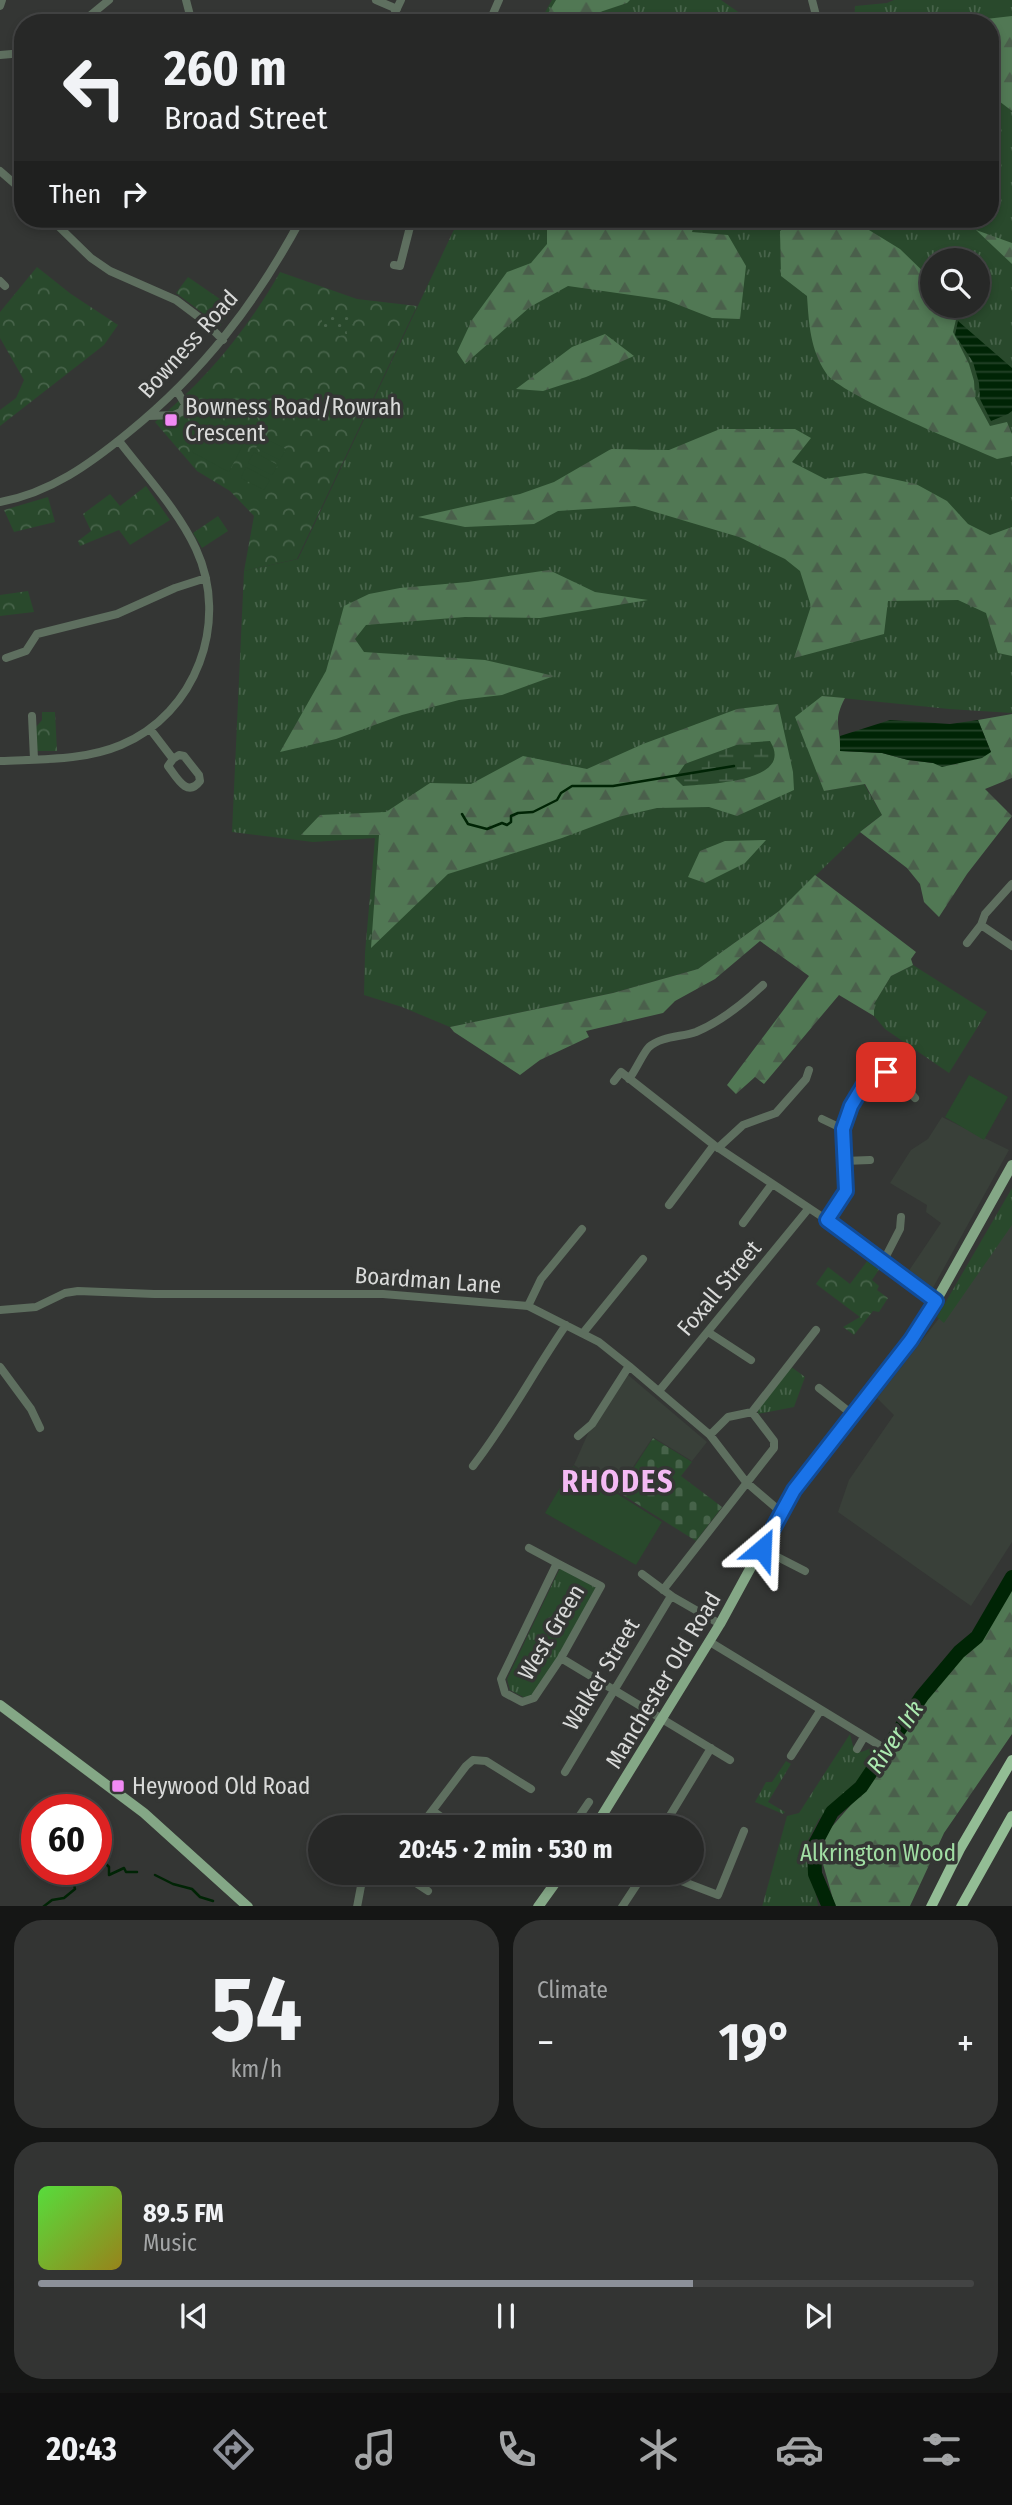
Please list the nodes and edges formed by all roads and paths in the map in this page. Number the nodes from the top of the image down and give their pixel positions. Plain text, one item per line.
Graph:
1 (2, 0) edge
2 (109, 0) edge
3 (376, 0) edge
4 (401, 0) edge
5 (0, 6) edge
6 (397, 9) junction
7 (92, 14) edge
8 (394, 14) edge
9 (0, 171) edge
10 (14, 183) edge
11 (60, 228) edge
12 (296, 228) edge
13 (410, 228) edge
14 (394, 264) dead end
15 (223, 340) junction
16 (177, 391) junction
17 (149, 416) junction
18 (119, 441) junction
19 (0, 502) edge
20 (206, 578) junction
21 (6, 658) dead end
22 (32, 716) dead end
23 (150, 729) junction
24 (34, 759) junction
25 (173, 759) dead end
26 (0, 761) edge
27 (1012, 884) edge
28 (981, 925) junction
29 (967, 943) dead end
30 (1012, 946) edge
31 (751, 981) dead end
32 (877, 1057) dead end
33 (809, 1070) dead end
34 (879, 1072) junction
35 (629, 1079) junction
36 (614, 1081) dead end
37 (915, 1098) dead end
38 (822, 1119) dead end
39 (843, 1129) junction
40 (716, 1147) junction
41 (870, 1160) dead end
42 (844, 1161) junction
43 (1012, 1164) edge
44 (772, 1184) junction
45 (669, 1205) dead end
46 (809, 1209) junction
47 (901, 1217) dead end
48 (827, 1220) junction
49 (743, 1223) dead end
50 (582, 1229) dead end
51 (643, 1259) dead end
52 (883, 1262) junction
53 (936, 1301) junction
54 (528, 1306) junction
55 (0, 1310) edge
56 (566, 1325) junction
57 (816, 1330) dead end
58 (708, 1332) junction
59 (583, 1333) junction
60 (751, 1360) dead end
61 (629, 1366) junction
62 (0, 1367) edge
63 (819, 1388) dead end
64 (659, 1391) junction
65 (752, 1412) junction
66 (853, 1415) junction
67 (40, 1428) dead end
68 (578, 1436) dead end
69 (710, 1436) junction
70 (473, 1466) dead end
71 (746, 1482) junction
72 (781, 1512) junction
73 (529, 1548) dead end
74 (762, 1549) junction
75 (556, 1563) junction
76 (804, 1571) dead end
77 (642, 1574) dead end
78 (663, 1590) junction
79 (671, 1596) junction
80 (720, 1624) junction
81 (710, 1642) junction
82 (561, 1658) junction
83 (614, 1690) junction
84 (0, 1705) edge
85 (820, 1711) junction
86 (663, 1719) junction
87 (864, 1737) junction
88 (879, 1745) dead end
89 (711, 1748) junction
90 (857, 1749) dead end
91 (790, 1756) dead end
92 (730, 1759) dead end
93 (1012, 1760) edge
94 (565, 1772) dead end
95 (531, 1789) dead end
96 (589, 1802) dead end
97 (433, 1811) junction
98 (430, 1815) edge
99 (438, 1815) edge
100 (580, 1815) edge
101 (603, 1815) edge
102 (670, 1815) edge
103 (1012, 1816) edge
104 (744, 1832) dead end
105 (363, 1885) edge
106 (419, 1885) edge
107 (553, 1885) edge
108 (636, 1885) edge
109 (692, 1885) edge
110 (428, 1891) dead end
111 (248, 1906) edge
112 (357, 1906) edge
113 (538, 1906) edge
114 (622, 1906) edge
115 (931, 1906) edge
116 (961, 1906) edge

1 - 5 street
2 - 7 street
3 - 6 street
4 - 6 street
6 - 8 street
9 - 10 street
11 - 15 street
12 - 15 street, Bowness Road
13 - 14 street
15 - 16 street, Bowness Road
16 - 17 street, Bowness Road
16 - 17 street
17 - 18 street, Bowness Road
18 - 19 street, Bowness Road
18 - 20 street
20 - 21 street
20 - 23 street
22 - 24 street
23 - 24 street
23 - 25 street
24 - 26 street
27 - 28 street
28 - 29 street
28 - 30 street
31 - 35 street
32 - 34 street
33 - 40 street
34 - 37 street
34 - 39 street
35 - 36 street
35 - 40 street
38 - 39 street
39 - 42 street
40 - 44 street
40 - 45 street
41 - 42 street
42 - 48 street
43 - 53 main road, Manchester Old Road
44 - 46 street
44 - 49 street
46 - 48 street
46 - 58 street, Foxall Street
47 - 52 street
48 - 52 street
50 - 54 street
51 - 59 street
52 - 53 street
53 - 66 main road, Manchester Old Road
54 - 55 street, Boardman Lane
54 - 56 street, Boardman Lane
56 - 59 street, Boardman Lane
56 - 70 street
57 - 65 street
58 - 60 street
58 - 64 street, Foxall Street
59 - 61 street, Boardman Lane
61 - 64 street, Boardman Lane
61 - 68 street
62 - 67 street
63 - 66 street
64 - 69 street, Boardman Lane
65 - 69 street
65 - 71 street
66 - 72 main road, Manchester Old Road
69 - 71 street, Boardman Lane
71 - 72 street, Boardman Lane
71 - 78 street
72 - 74 main road, Manchester Old Road
73 - 75 street, West Green
74 - 76 street
74 - 80 main road, Manchester Old Road
75 - 82 street, West Green
75 - 82 street, West Green
77 - 78 street
78 - 79 street
79 - 80 street
79 - 83 street, Walker Street
80 - 81 main road, Manchester Old Road
81 - 85 street
81 - 86 main road, Manchester Old Road
82 - 83 street
83 - 86 street
83 - 94 street, Walker Street
84 - 111 main road
85 - 87 street
85 - 91 street
86 - 89 street
86 - 101 main road, Manchester Old Road
87 - 88 street
87 - 90 street
89 - 92 street
89 - 102 street
93 - 115 highway
95 - 97 street
96 - 100 street
97 - 98 street
97 - 99 street
103 - 116 highway
104 - 109 street
105 - 112 street
106 - 110 street
107 - 113 main road
108 - 114 street

